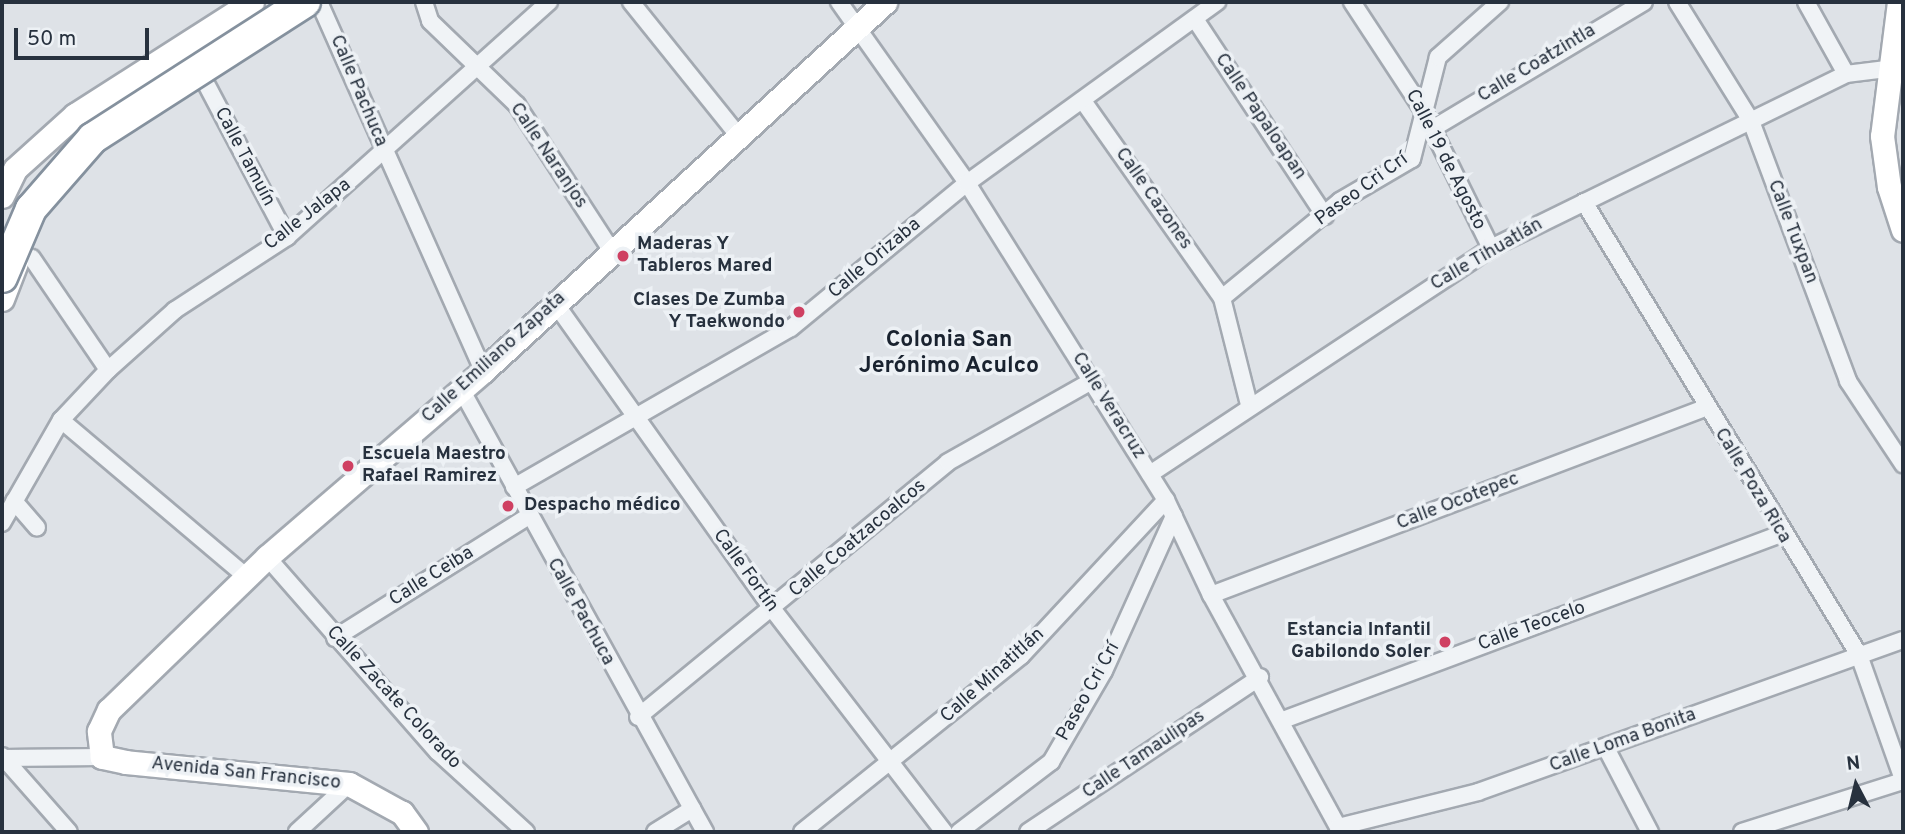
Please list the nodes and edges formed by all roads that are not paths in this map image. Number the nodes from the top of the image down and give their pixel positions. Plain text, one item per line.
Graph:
1 (252, 2) edge
2 (277, 2) edge
3 (305, 2) edge
4 (318, 2) edge
5 (424, 2) edge
6 (549, 2) edge
7 (631, 2) edge
8 (839, 2) edge
9 (885, 2) edge
10 (1217, 2) edge
11 (1352, 2) edge
12 (1500, 2) edge
13 (1644, 2) edge
14 (1676, 2) edge
15 (1806, 2) edge
16 (1899, 2) edge
17 (1195, 19) junction
18 (858, 26) junction
19 (473, 66) junction
20 (1896, 66) edge
21 (1846, 74) junction
22 (202, 76) junction
23 (131, 80) junction
24 (1083, 100) junction
25 (1423, 110) junction
26 (146, 111) junction
27 (1751, 121) junction
28 (1432, 129) junction
29 (738, 135) junction
30 (384, 154) junction
31 (967, 183) junction
32 (2, 196) edge
33 (1584, 202) junction
34 (1325, 216) junction
35 (1903, 230) edge
36 (2, 233) edge
37 (287, 237) junction
38 (1491, 248) junction
39 (613, 253) junction
40 (32, 258) dead end
41 (2, 277) edge
42 (1222, 298) junction
43 (2, 299) edge
44 (555, 303) junction
45 (108, 370) junction
46 (483, 371) junction
47 (1092, 381) junction
48 (461, 389) junction
49 (1249, 405) junction
50 (1705, 408) junction
51 (61, 420) junction
52 (634, 420) junction
53 (1903, 464) edge
54 (1150, 474) junction
55 (514, 486) junction
56 (1166, 500) junction
57 (14, 501) junction
58 (528, 516) junction
59 (1174, 516) junction
60 (2, 523) edge
61 (37, 527) dead end
62 (1781, 534) junction
63 (267, 557) junction
64 (247, 577) junction
65 (1211, 596) junction
66 (774, 611) junction
67 (335, 638) junction
68 (1903, 640) edge
69 (1859, 655) junction
70 (1260, 677) junction
71 (638, 717) junction
72 (1283, 720) junction
73 (1606, 748) junction
74 (2, 757) edge
75 (102, 757) junction
76 (891, 763) junction
77 (1903, 780) edge
78 (349, 784) junction
79 (692, 809) junction
80 (59, 829) edge
81 (1340, 830) edge
82 (297, 832) edge
83 (416, 832) edge
84 (526, 832) edge
85 (655, 832) edge
86 (705, 832) edge
87 (802, 832) edge
88 (944, 832) edge
89 (959, 832) edge
90 (1028, 832) edge
91 (1650, 832) edge
92 (1742, 832) edge

1 - 23 street
2 - 36 highway
3 - 41 highway, bridge
4 - 22 street
4 - 30 street, Calle Pachuca
5 - 19 street, Calle Naranjos
6 - 19 street, Calle Jalapa
7 - 29 street
8 - 18 street, Calle Veracruz
9 - 18 street, Calle Emiliano Zapata
10 - 17 street, Calle Orizaba
11 - 25 street, Calle 19 de Agosto
12 - 25 street, Paseo Cri Crí
13 - 28 street, Calle Coatzintla
14 - 27 street, Calle Tuxpan
15 - 21 street
16 - 20 street
17 - 24 street, Calle Orizaba
17 - 34 street, Calle Papaloapan
18 - 29 street, Calle Emiliano Zapata
18 - 31 street, Calle Veracruz
19 - 30 street, Calle Jalapa
19 - 39 street, Calle Naranjos
20 - 21 street, Calle Tihuatlán
20 - 35 street
21 - 27 street, Calle Tihuatlán
22 - 26 street
22 - 37 street, Calle Tamuín
23 - 26 street
23 - 32 street
24 - 31 street, Calle Orizaba
24 - 42 street, Calle Cazones
25 - 28 street, Calle 19 de Agosto
25 - 34 street, Paseo Cri Crí
26 - 43 street
27 - 33 street, Calle Tihuatlán
27 - 53 street, Calle Tuxpan
28 - 38 street, Calle 19 de Agosto
29 - 39 street, Calle Emiliano Zapata
30 - 37 street, Calle Jalapa
30 - 46 street, Calle Pachuca
31 - 47 street, Calle Veracruz
31 - 52 street, Calle Orizaba
33 - 38 street, Calle Tihuatlán
33 - 50 street, Calle Poza Rica
34 - 42 street, Paseo Cri Crí
37 - 45 street, Calle Jalapa
38 - 49 street, Calle Tihuatlán
39 - 44 street, Calle Emiliano Zapata
40 - 45 street
42 - 49 street
44 - 46 street, Calle Emiliano Zapata
44 - 52 street, Calle Fortín
45 - 51 street, Calle Jalapa
46 - 48 street, Calle Emiliano Zapata
47 - 54 street, Calle Veracruz
47 - 66 street, Calle Coatzacoalcos
48 - 55 street, Calle Pachuca
48 - 63 street, Calle Emiliano Zapata
49 - 54 street, Calle Tihuatlán
50 - 62 street, Calle Poza Rica
50 - 65 street, Calle Ocotepec
51 - 57 street, Calle Jalapa
51 - 64 street
52 - 55 street, Calle Orizaba
52 - 66 street, Calle Fortín
54 - 56 street, Calle Veracruz
55 - 58 street, Calle Pachuca
56 - 59 street, Calle Veracruz
56 - 76 street, Calle Minatitlán
57 - 60 street, Calle Jalapa
57 - 61 street
58 - 67 street, Calle Ceiba
58 - 71 street, Calle Pachuca
59 - 65 street, Calle Veracruz
59 - 89 street, Paseo Cri Crí
62 - 69 street, Calle Poza Rica
62 - 72 street, Calle Teocelo
63 - 64 street, Calle Emiliano Zapata
63 - 67 street, Calle Zacate Colorado
64 - 75 street, Calle Emiliano Zapata
65 - 70 street, Calle Veracruz
66 - 71 street, Calle Coatzacoalcos
66 - 76 street, Calle Fortín
67 - 84 street, Calle Zacate Colorado
68 - 69 street, Calle Loma Bonita
69 - 73 street, Calle Loma Bonita
69 - 77 street, Calle Poza Rica
70 - 72 street, Calle Veracruz
70 - 90 street, Calle Tamaulipas
71 - 79 street, Calle Pachuca
72 - 81 street, Calle Veracruz
73 - 81 street, Calle Loma Bonita
73 - 91 street
74 - 75 street
74 - 80 street
75 - 78 street, Avenida San Francisco
76 - 87 street, Calle Minatitlán
76 - 88 street, Calle Fortín
77 - 92 street
78 - 82 street
78 - 83 street, Avenida San Francisco
79 - 85 street
79 - 86 street, Calle Pachuca

